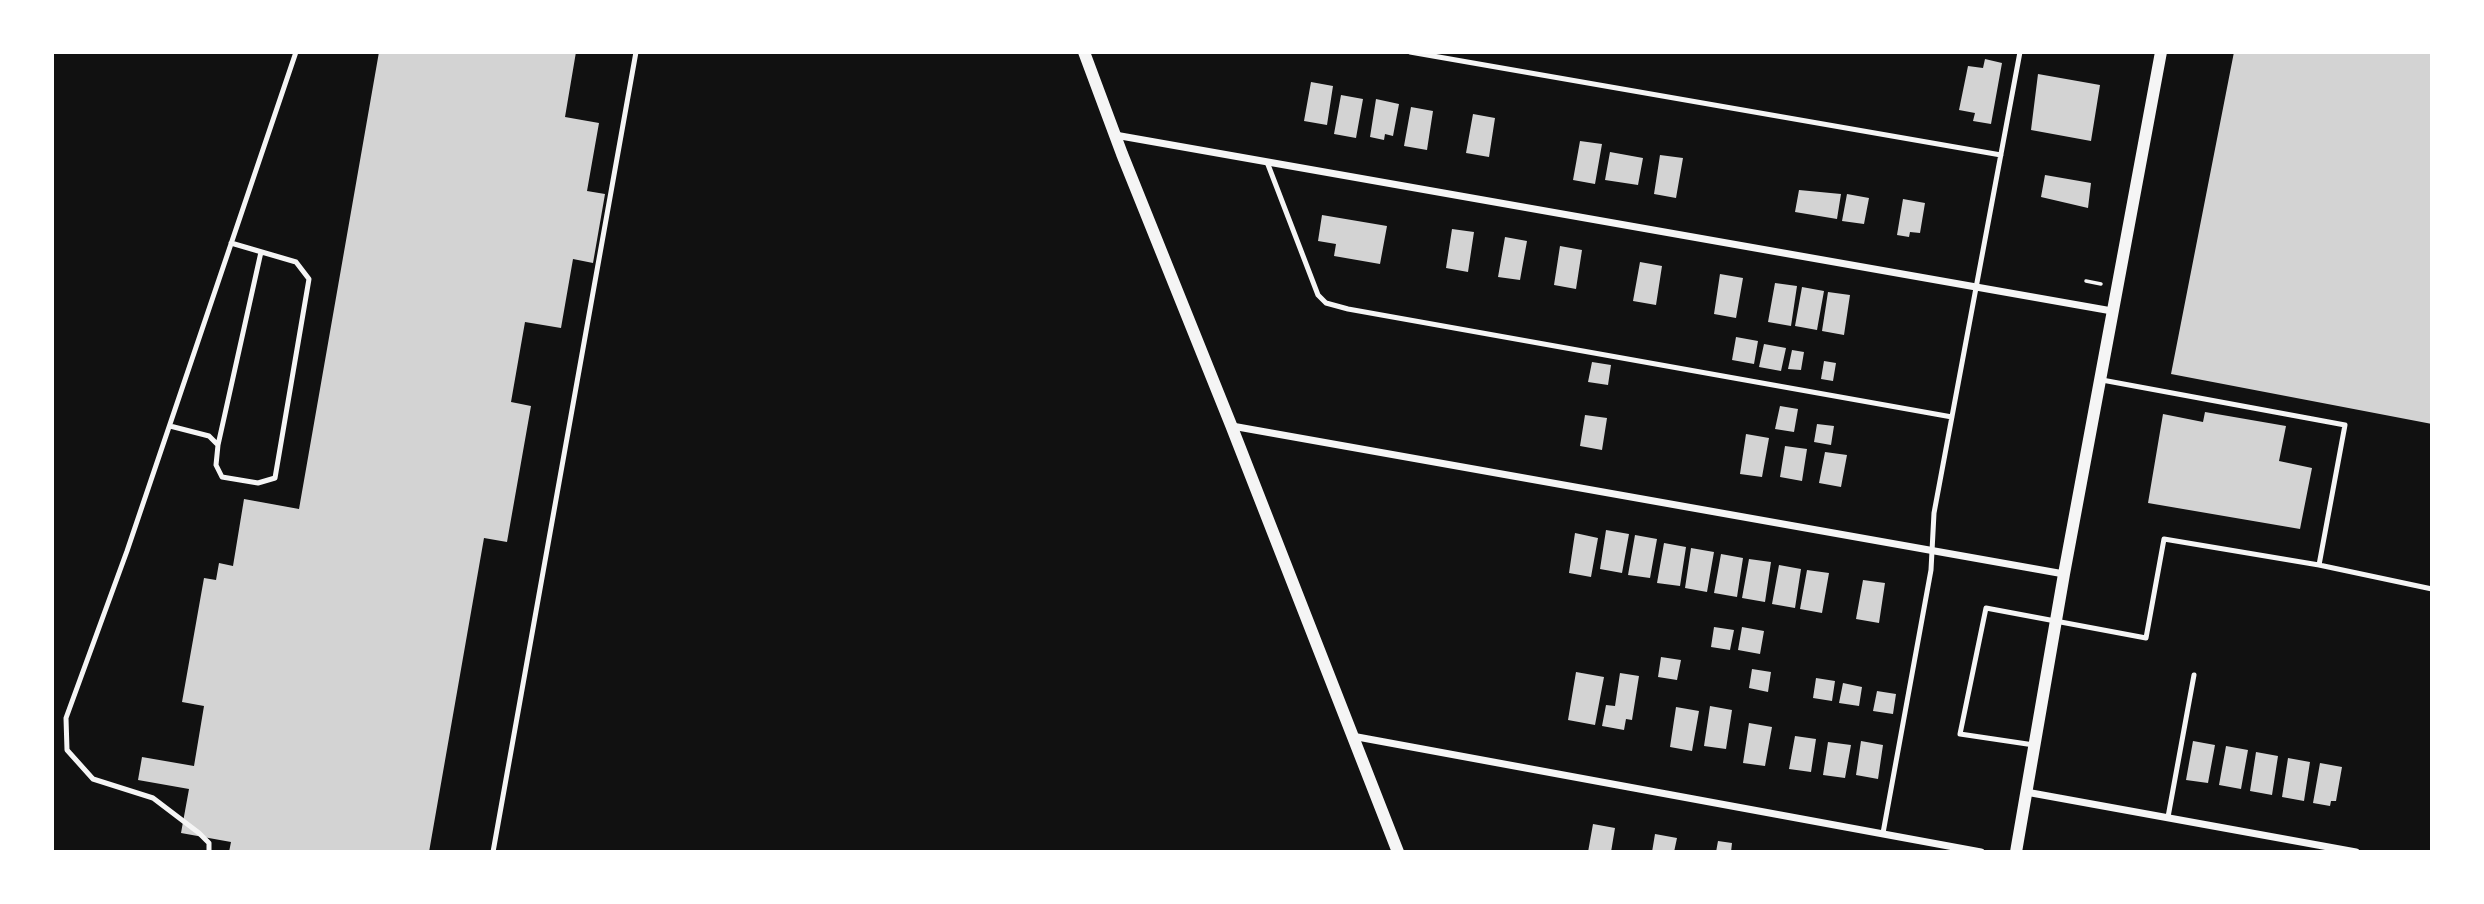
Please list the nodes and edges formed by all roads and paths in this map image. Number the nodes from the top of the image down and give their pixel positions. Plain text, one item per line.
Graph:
1 (296, 52) edge
2 (636, 52) edge
3 (1084, 52) edge
4 (1410, 52) edge
5 (2020, 52) edge
6 (2161, 52) edge
7 (1114, 135) junction
8 (2001, 155) junction
9 (1267, 162) junction
10 (231, 243) junction
11 (261, 252) junction
12 (1976, 287) junction
13 (2112, 311) junction
14 (2100, 379) junction
15 (1952, 417) junction
16 (1231, 425) junction
17 (170, 426) junction
18 (218, 445) junction
19 (1931, 551) junction
20 (2319, 565) junction
21 (2064, 574) junction
22 (2431, 589) edge
23 (2057, 621) junction
24 (2194, 675) dead end
25 (1351, 736) junction
26 (2034, 746) junction
27 (2025, 792) junction
28 (2168, 817) junction
29 (1882, 833) junction
30 (2313, 848) edge
31 (209, 852) edge
32 (493, 852) edge
33 (1398, 852) edge
34 (1981, 852) edge
35 (2015, 852) edge
36 (2356, 852) edge

1 - 10 lane
2 - 32 lane
3 - 7 street
4 - 8 lane
5 - 8 lane
6 - 13 street
7 - 9 street
7 - 16 street
8 - 12 lane
9 - 12 street
9 - 15 lane
10 - 11 lane
10 - 17 lane
11 - 18 lane
11 - 18 lane
12 - 13 street
12 - 15 lane
13 - 14 street
14 - 20 lane
14 - 21 street
15 - 19 lane
16 - 19 street
16 - 25 street
17 - 18 lane
17 - 31 lane
19 - 21 street
19 - 29 lane
20 - 22 lane
20 - 23 lane
21 - 23 street
23 - 26 street
23 - 26 lane
24 - 28 lane
25 - 29 street
25 - 33 street
26 - 27 street
27 - 28 street
27 - 35 street
28 - 30 street
29 - 34 street
30 - 36 street

